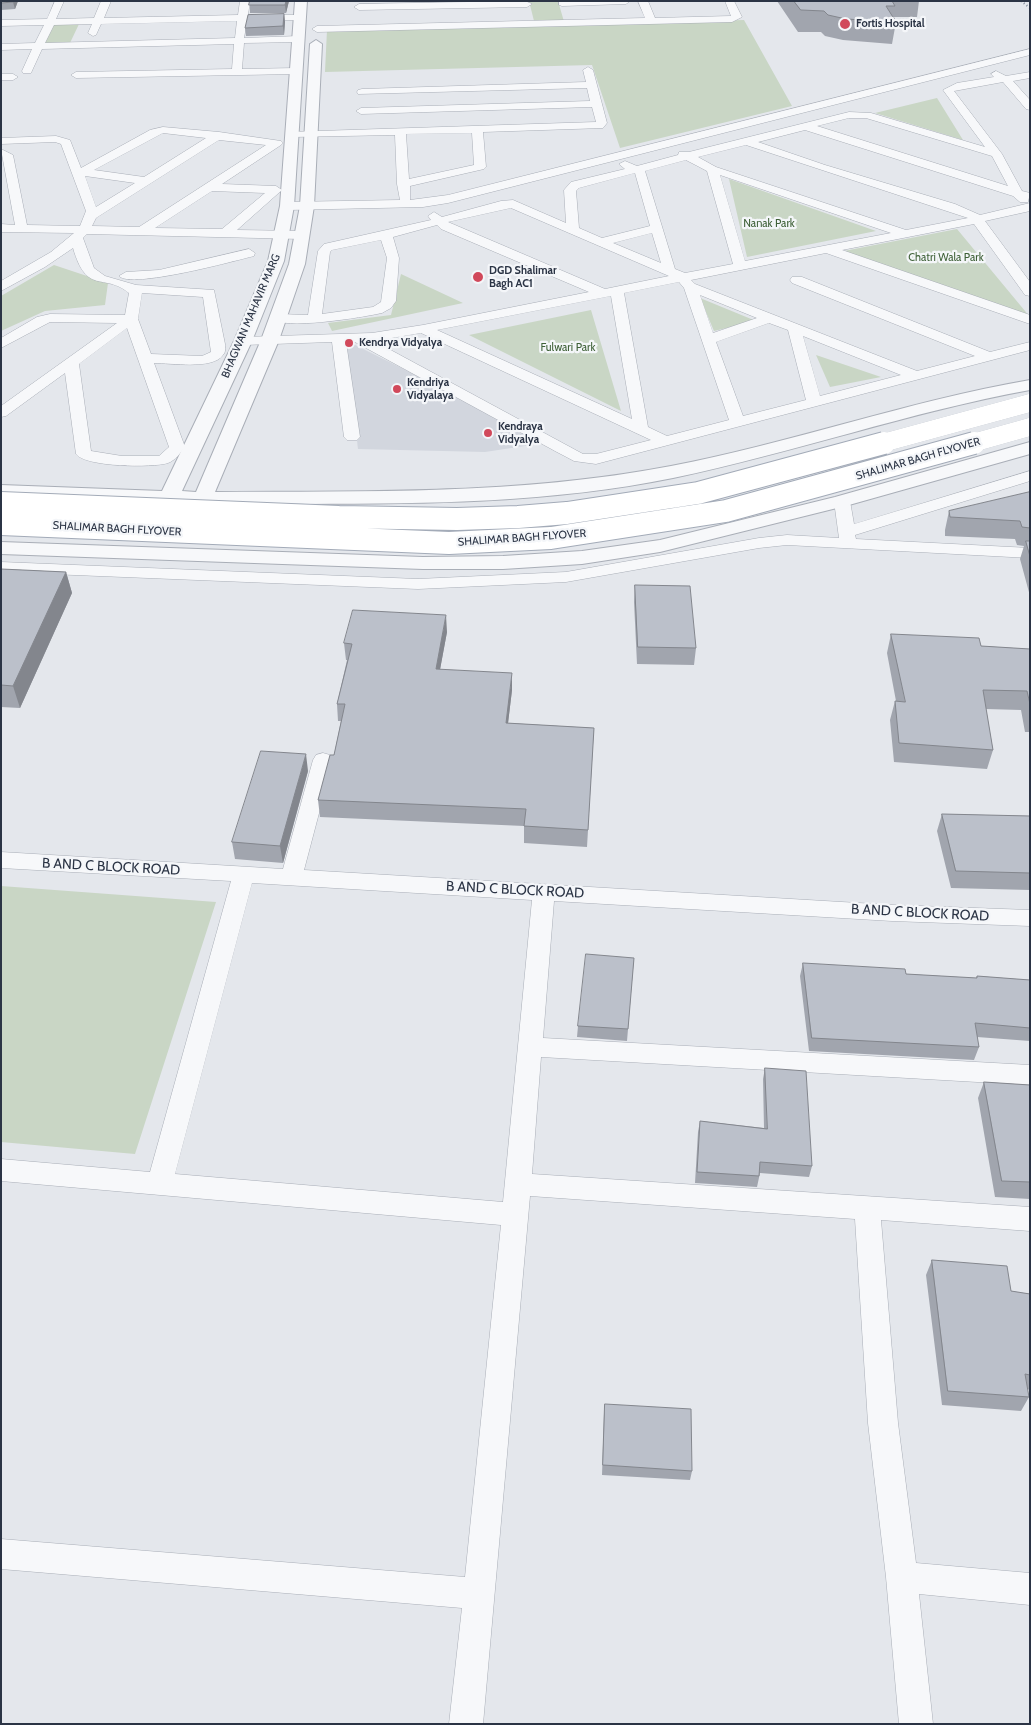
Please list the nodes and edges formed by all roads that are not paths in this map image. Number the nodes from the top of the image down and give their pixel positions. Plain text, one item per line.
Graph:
1 (106, 1) edge
2 (246, 1) edge
3 (301, 1) edge
4 (626, 1) edge
5 (643, 1) edge
6 (729, 1) edge
7 (562, 2) edge
8 (443, 3) edge
9 (527, 4) dead end
10 (54, 7) edge
11 (359, 7) dead end
12 (300, 16) junction
13 (243, 18) junction
14 (651, 21) junction
15 (49, 22) junction
16 (98, 22) junction
17 (569, 23) junction
18 (1, 24) edge
19 (317, 24) joint
20 (447, 26) junction
21 (299, 39) junction
22 (239, 41) junction
23 (88, 45) junction
24 (37, 46) junction
25 (1, 47) edge
26 (1030, 52) edge
27 (980, 65) junction
28 (588, 70) dead end
29 (27, 71) dead end
30 (296, 71) junction
31 (237, 72) junction
32 (1030, 75) edge
33 (1, 77) edge
34 (13, 77) dead end
35 (1005, 79) junction
36 (452, 85) junction
37 (592, 85) junction
38 (596, 104) junction
39 (455, 108) junction
40 (1030, 108) edge
41 (361, 111) junction
42 (779, 116) junction
43 (806, 126) junction
44 (477, 129) junction
45 (458, 130) junction
46 (722, 130) junction
47 (400, 131) junction
48 (362, 132) junction
49 (292, 134) junction
50 (311, 134) junction
51 (219, 135) junction
52 (1, 141) edge
53 (749, 142) junction
54 (670, 144) junction
55 (1, 152) edge
56 (996, 154) junction
57 (687, 156) junction
58 (613, 158) junction
59 (635, 168) junction
60 (712, 169) junction
61 (79, 174) junction
62 (147, 181) junction
63 (403, 184) junction
64 (210, 187) junction
65 (1024, 196) edge
66 (423, 202) junction
67 (405, 203) junction
68 (1030, 205) edge
69 (287, 206) junction
70 (307, 206) junction
71 (92, 215) junction
72 (979, 220) junction
73 (438, 221) junction
74 (657, 228) junction
75 (3, 229) edge
76 (22, 229) junction
77 (573, 230) junction
78 (140, 232) junction
79 (904, 233) junction
80 (224, 234) junction
81 (282, 234) junction
82 (80, 235) junction
83 (302, 235) junction
84 (386, 235) junction
85 (601, 242) junction
86 (825, 248) junction
87 (249, 253) dead end
88 (740, 266) junction
89 (98, 277) junction
90 (681, 278) junction
91 (797, 280) dead end
92 (1, 287) edge
93 (134, 289) junction
94 (610, 291) junction
95 (1030, 292) edge
96 (278, 318) junction
97 (770, 318) junction
98 (131, 319) junction
99 (314, 320) junction
100 (1030, 320) edge
101 (794, 327) junction
102 (422, 329) junction
103 (358, 337) junction
104 (338, 338) junction
105 (270, 340) junction
106 (708, 340) junction
107 (3, 341) edge
108 (243, 341) junction
109 (1030, 346) edge
110 (987, 356) junction
111 (144, 358) junction
112 (71, 361) junction
113 (914, 375) junction
114 (1030, 385) edge
115 (814, 402) junction
116 (1030, 403) edge
117 (1, 412) edge
118 (737, 422) junction
119 (1030, 427) edge
120 (642, 430) junction
121 (352, 437) dead end
122 (664, 440) junction
123 (1030, 448) edge
124 (1030, 476) edge
125 (1, 491) edge
126 (169, 497) junction
127 (409, 497) junction
128 (203, 498) junction
129 (842, 501) junction
130 (1, 503) edge
131 (1, 524) edge
132 (847, 537) junction
133 (1, 548) edge
134 (1030, 553) edge
135 (142, 554) junction
136 (179, 556) junction
137 (415, 563) junction
138 (1, 567) edge
139 (517, 571) junction
140 (323, 760) dead end
141 (1, 860) edge
142 (244, 874) junction
143 (291, 877) junction
144 (544, 892) junction
145 (1030, 918) edge
146 (529, 1047) junction
147 (1030, 1075) edge
148 (1, 1170) edge
149 (160, 1184) junction
150 (517, 1184) junction
151 (867, 1207) junction
152 (514, 1215) junction
153 (1030, 1219) edge
154 (1, 1554) edge
155 (902, 1577) junction
156 (1030, 1589) edge
157 (478, 1594) junction
158 (466, 1724) edge
159 (916, 1724) edge

1 - 16 street
2 - 13 street
3 - 12 street, BHAGWAN MAHAVIR MARG
4 - 7 street
5 - 14 street
6 - 14 street
7 - 17 street
8 - 9 street
8 - 11 street
8 - 20 street
10 - 15 street
12 - 13 street
12 - 21 street, BHAGWAN MAHAVIR MARG
13 - 16 street
13 - 22 street
14 - 17 street
15 - 16 street
15 - 18 street
15 - 24 street
16 - 23 street
17 - 20 street
19 - 20 street
19 - 50 street, BHAGWAN MAHAVIR MARG
21 - 22 street
21 - 30 street, BHAGWAN MAHAVIR MARG
22 - 23 street
22 - 31 street
23 - 24 street
23 - 31 street
24 - 25 street
24 - 29 street
26 - 27 street
27 - 35 street
27 - 42 street
28 - 37 street
30 - 31 street
30 - 49 street, BHAGWAN MAHAVIR MARG
32 - 35 street
33 - 34 street
35 - 40 street
35 - 56 street
36 - 37 street
36 - 39 street
36 - 41 street
37 - 38 street
38 - 39 street
38 - 44 street
39 - 41 street
39 - 45 street
41 - 48 street
42 - 43 street
42 - 46 street
43 - 53 street
43 - 56 street
43 - 65 street
44 - 45 street
44 - 63 street
45 - 47 street
46 - 53 street
46 - 54 street
47 - 48 street
47 - 63 street
48 - 50 street
49 - 50 street
49 - 69 street, BHAGWAN MAHAVIR MARG
50 - 70 street, BHAGWAN MAHAVIR MARG
51 - 61 street
51 - 62 street
51 - 64 street
52 - 61 street
53 - 57 street
53 - 72 street
54 - 57 street
54 - 58 street
55 - 76 street
56 - 65 street
57 - 59 street
57 - 60 street
58 - 59 street
58 - 66 street
59 - 74 street
59 - 77 street
60 - 79 street
60 - 88 street
61 - 62 street
61 - 71 street
62 - 71 street
63 - 67 street
64 - 78 street
64 - 80 street
65 - 68 street
66 - 67 street
66 - 73 street
67 - 70 street
68 - 72 street
69 - 70 street
69 - 81 street, BHAGWAN MAHAVIR MARG
70 - 83 street, BHAGWAN MAHAVIR MARG
71 - 82 street
72 - 79 street
72 - 95 street
73 - 77 street
73 - 84 street
73 - 94 street
74 - 85 street
74 - 90 street
75 - 76 street
76 - 82 street
77 - 85 street
78 - 80 street
78 - 82 street
79 - 86 street
80 - 81 street
81 - 83 street
81 - 108 street, BHAGWAN MAHAVIR MARG
82 - 89 street
82 - 92 street
83 - 96 street, BHAGWAN MAHAVIR MARG
84 - 99 street
84 - 99 street
85 - 90 street
86 - 88 street
86 - 100 street
87 - 89 street
88 - 90 street
89 - 93 street
90 - 94 street
90 - 97 street
90 - 106 street
91 - 110 street
93 - 98 street
93 - 111 street
94 - 102 street
94 - 120 street
96 - 99 street
96 - 105 street, BHAGWAN MAHAVIR MARG
97 - 101 street
97 - 106 street
98 - 107 street
98 - 111 street
98 - 112 street
101 - 113 street
101 - 115 street
102 - 103 street
102 - 120 street
103 - 104 street
103 - 122 street
104 - 105 street
104 - 121 street
105 - 108 street
105 - 128 street, BHAGWAN MAHAVIR MARG
106 - 118 street
108 - 126 street, BHAGWAN MAHAVIR MARG
109 - 110 street
110 - 113 street
111 - 112 street
112 - 117 street
113 - 115 street
114 - 127 street
115 - 118 street
116 - 130 main road, SHALIMAR BAGH FLYOVER, bridge
118 - 122 street
119 - 131 main road, SHALIMAR BAGH FLYOVER, bridge
120 - 122 street
123 - 129 street
124 - 132 street
125 - 126 street
126 - 128 street
126 - 135 street, BHAGWAN MAHAVIR MARG
127 - 128 street
127 - 137 street
128 - 136 street, BHAGWAN MAHAVIR MARG
129 - 132 street
129 - 139 street
132 - 134 street
132 - 139 street
133 - 135 street
135 - 136 street
136 - 137 street
137 - 139 street
138 - 139 street
140 - 143 street
141 - 142 street, B AND C BLOCK ROAD
142 - 143 street, B AND C BLOCK ROAD
142 - 149 street
143 - 144 street, B AND C BLOCK ROAD
144 - 145 street, B AND C BLOCK ROAD
144 - 146 street
146 - 147 street
146 - 150 street
148 - 149 street
149 - 152 street
150 - 151 street
150 - 152 street
151 - 153 street
151 - 155 street
152 - 157 street
154 - 157 street
155 - 156 street
155 - 159 street
157 - 158 street

